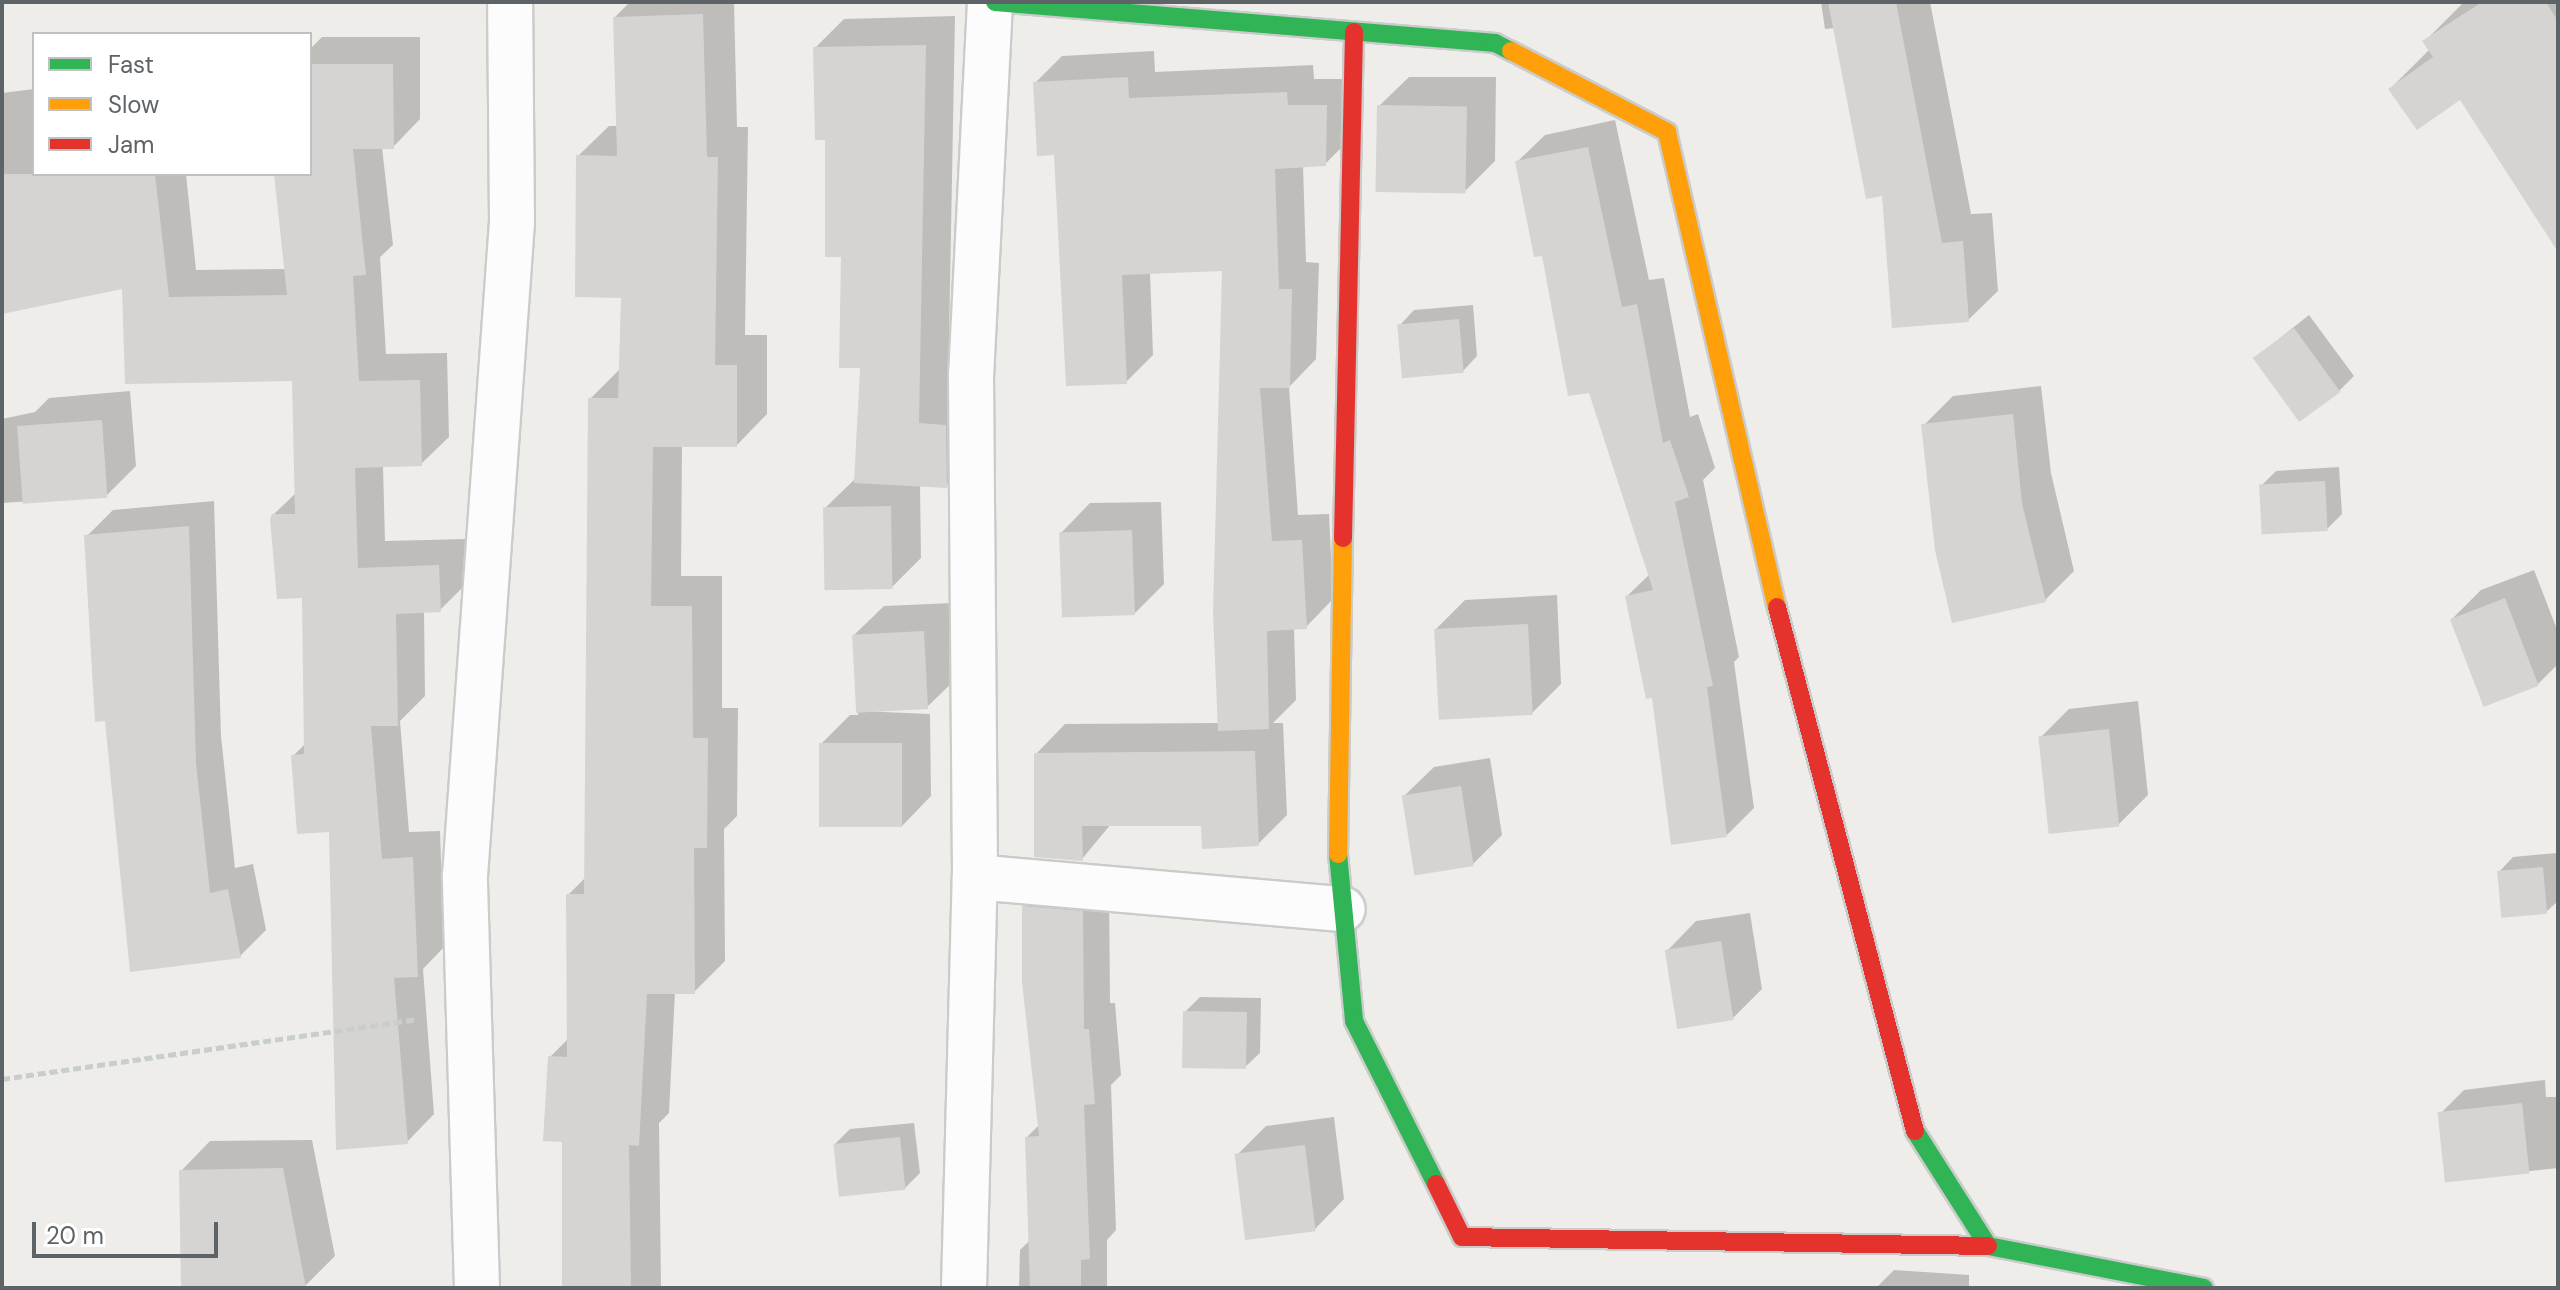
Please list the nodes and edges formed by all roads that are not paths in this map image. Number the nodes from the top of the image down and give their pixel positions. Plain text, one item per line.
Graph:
1 (510, 2) edge
2 (993, 2) edge
3 (1354, 32) junction
4 (975, 877) junction
5 (1343, 909) junction
6 (1988, 1246) junction
7 (477, 1288) edge
8 (964, 1288) edge
9 (2204, 1288) edge

1 - 7 street
2 - 3 street
2 - 4 street
3 - 5 street
3 - 6 street
4 - 5 street
4 - 8 street
5 - 6 street
6 - 9 street

